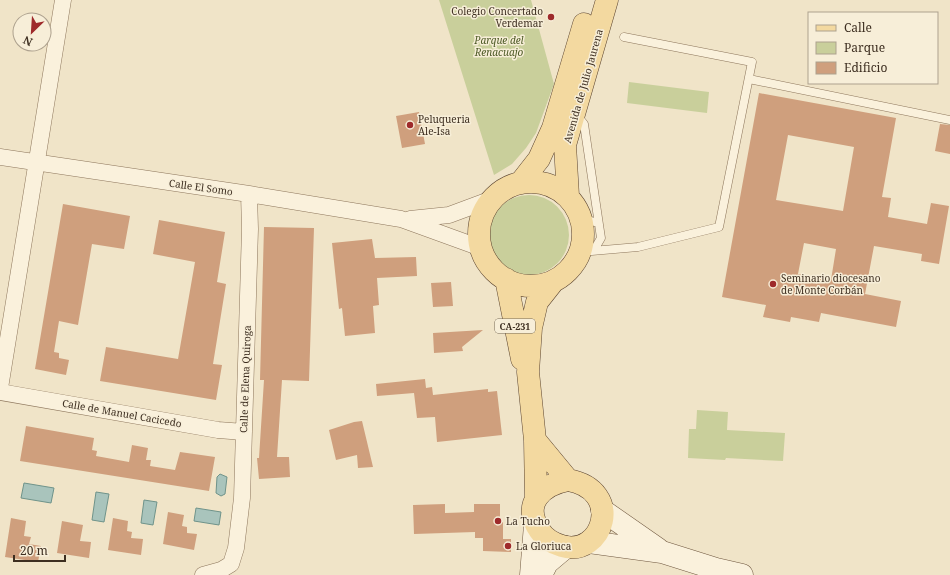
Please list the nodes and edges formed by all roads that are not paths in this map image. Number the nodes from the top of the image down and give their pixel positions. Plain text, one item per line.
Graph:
1 (63, 0) edge
2 (591, 0) edge
3 (607, 0) edge
4 (624, 37) dead end
5 (749, 79) junction
6 (575, 111) junction
7 (950, 120) edge
8 (0, 157) edge
9 (37, 163) junction
10 (520, 182) junction
11 (249, 194) junction
12 (568, 196) junction
13 (492, 199) junction
14 (401, 219) junction
15 (590, 221) junction
16 (481, 248) junction
17 (587, 251) junction
18 (506, 279) junction
19 (552, 283) junction
20 (528, 372) junction
21 (0, 388) edge
22 (0, 392) edge
23 (244, 432) junction
24 (535, 440) junction
25 (568, 480) junction
26 (536, 498) junction
27 (602, 510) junction
28 (535, 525) junction
29 (588, 542) junction
30 (566, 547) junction
31 (662, 552) junction
32 (203, 575) edge
33 (531, 575) edge
34 (541, 575) edge
35 (742, 575) edge

1 - 9 street
2 - 10 main road, Avenida de Julio Jaurena
3 - 6 main road, Avenida de Julio Jaurena
4 - 5 lane
5 - 7 lane
5 - 17 lane
6 - 12 main road, Avenida de Julio Jaurena
6 - 15 lane
8 - 9 street, Calle El Somo
9 - 11 street, Calle El Somo
9 - 21 street
10 - 12 main road
10 - 13 main road
11 - 14 street, Calle El Somo
11 - 23 street, Calle de Elena Quiroga
12 - 15 main road
13 - 14 street, Calle El Somo
13 - 16 main road
14 - 16 street, Calle El Somo
15 - 17 main road
16 - 18 main road
17 - 19 main road
18 - 19 main road
18 - 20 main road, CA-231
19 - 20 main road, CA-231
20 - 24 main road, CA-231
22 - 23 street, Calle de Manuel Cacicedo
23 - 32 street, Calle de Elena Quiroga
24 - 25 main road
24 - 26 main road, CA-231
25 - 26 main road
25 - 27 main road
26 - 28 main road, CA-231
27 - 29 main road
27 - 31 main road
28 - 30 main road
28 - 33 main road
29 - 30 main road
29 - 31 main road
30 - 34 main road
31 - 35 main road

